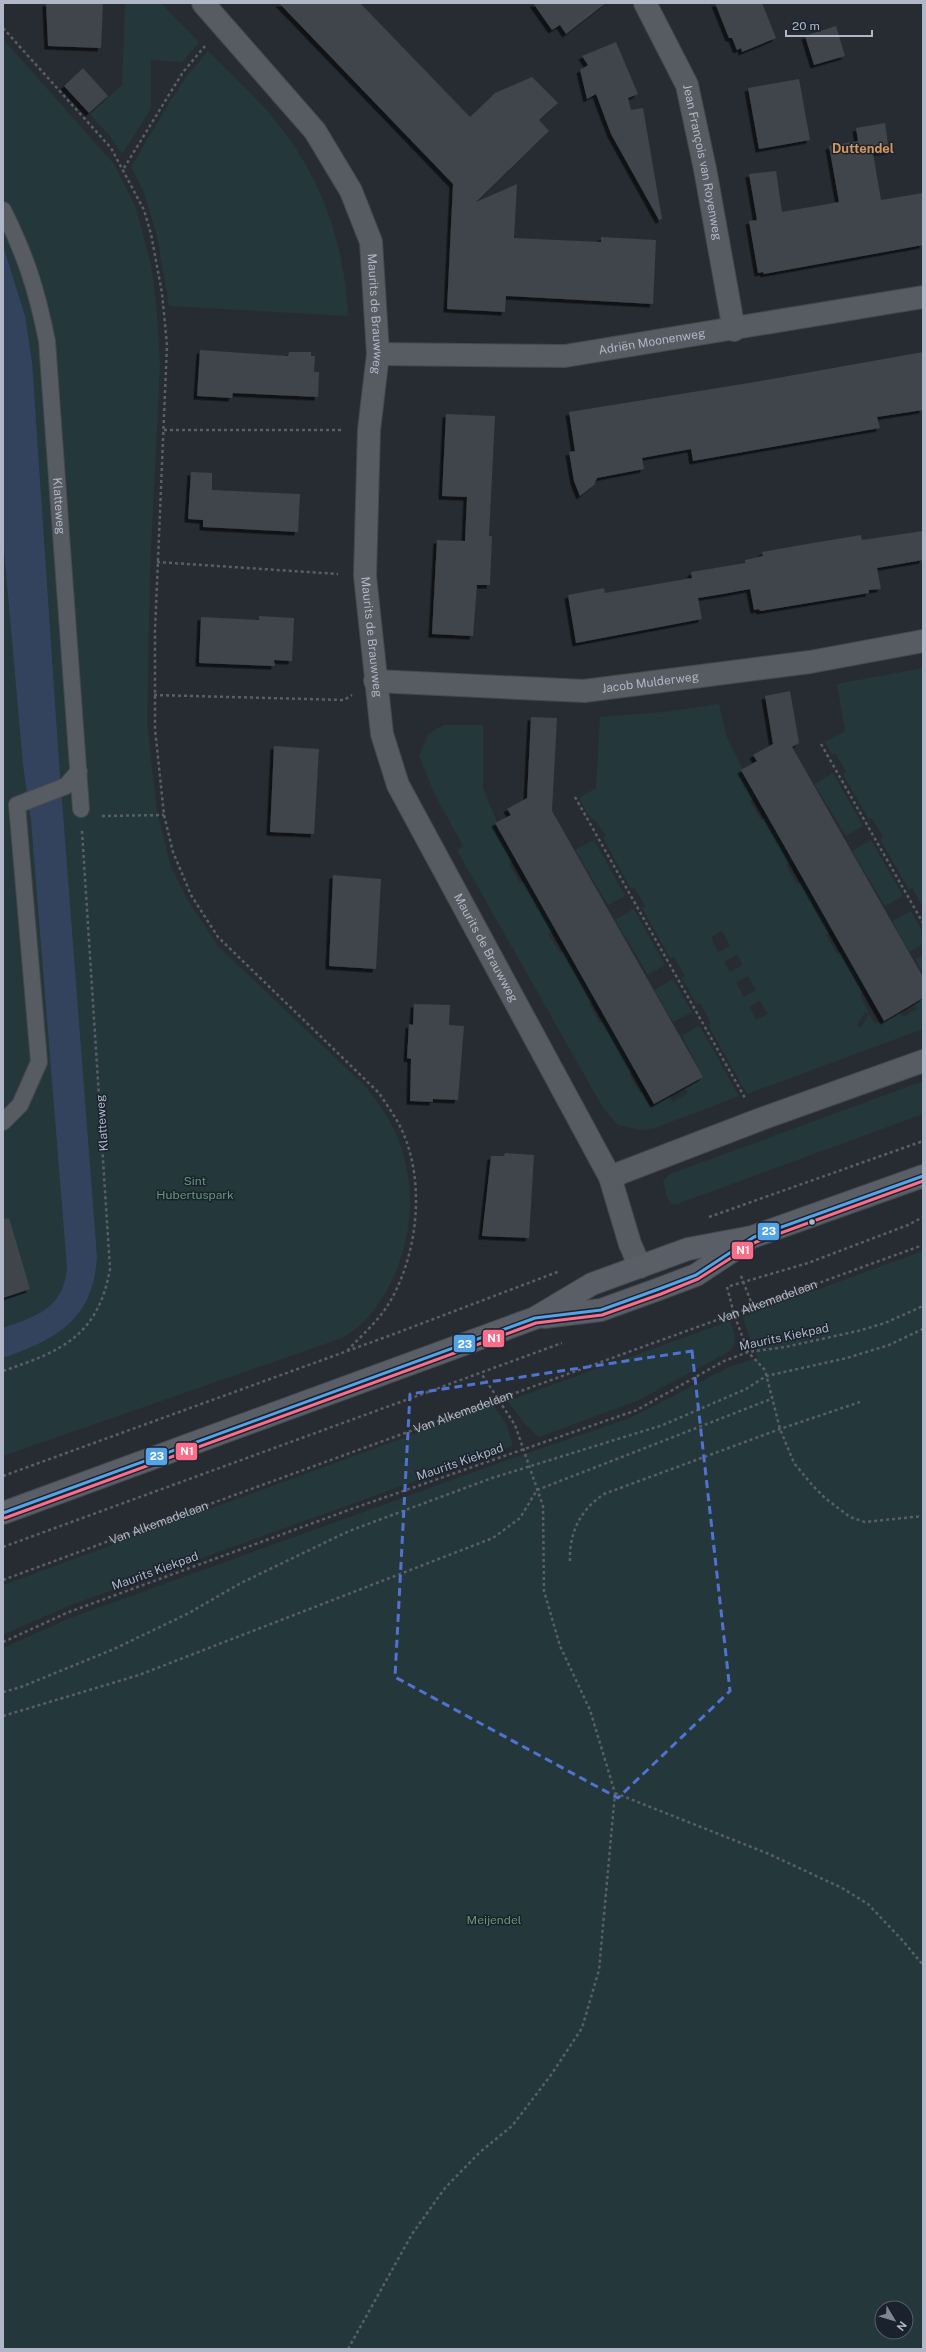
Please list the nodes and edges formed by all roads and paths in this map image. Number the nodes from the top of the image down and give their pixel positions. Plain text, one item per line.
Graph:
1 (644, 3) edge
2 (206, 4) edge
3 (223, 25) junction
4 (3, 28) edge
5 (124, 168) junction
6 (3, 210) edge
7 (923, 297) edge
8 (734, 330) junction
9 (378, 354) junction
10 (164, 430) junction
11 (370, 430) junction
12 (157, 562) junction
13 (365, 576) junction
14 (923, 641) edge
15 (375, 681) junction
16 (154, 695) junction
17 (820, 744) dead end
18 (79, 771) junction
19 (574, 797) dead end
20 (81, 809) dead end
21 (164, 815) junction
22 (110, 816) dead end
23 (82, 826) dead end
24 (923, 923) edge
25 (923, 1061) edge
26 (746, 1100) dead end
27 (3, 1122) edge
28 (923, 1141) edge
29 (923, 1176) edge
30 (610, 1177) junction
31 (717, 1214) dead end
32 (923, 1217) edge
33 (752, 1237) junction
34 (923, 1245) edge
35 (640, 1267) junction
36 (564, 1269) dead end
37 (727, 1287) junction
38 (720, 1288) dead end
39 (923, 1306) edge
40 (734, 1314) junction
41 (535, 1318) junction
42 (923, 1329) edge
43 (568, 1340) dead end
44 (347, 1351) junction
45 (748, 1352) junction
46 (3, 1372) edge
47 (481, 1373) junction
48 (766, 1376) junction
49 (497, 1399) junction
50 (771, 1399) junction
51 (860, 1402) dead end
52 (780, 1429) junction
53 (524, 1449) junction
54 (529, 1468) junction
55 (3, 1476) edge
56 (537, 1490) junction
57 (3, 1513) edge
58 (923, 1516) edge
59 (3, 1547) edge
60 (570, 1561) dead end
61 (3, 1580) edge
62 (3, 1642) edge
63 (3, 1692) edge
64 (3, 1716) edge
65 (615, 1793) junction
66 (923, 1965) edge
67 (348, 2349) edge

1 - 8 street, Jean François van Royenweg
2 - 3 street, Maurits de Brauwweg
3 - 5 path
3 - 9 street, Maurits de Brauwweg
4 - 5 path
5 - 10 path
6 - 18 lane, Klatteweg
7 - 8 street, Adriën Moonenweg
8 - 9 street, Adriën Moonenweg
9 - 11 street, Maurits de Brauwweg
10 - 11 path
10 - 12 path
11 - 13 street, Maurits de Brauwweg
12 - 13 path
12 - 16 path
13 - 15 street, Maurits de Brauwweg
14 - 15 street, Jacob Mulderweg
15 - 16 path
15 - 30 street, Maurits de Brauwweg
16 - 21 path
17 - 24 path
18 - 20 lane, Klatteweg
18 - 27 lane
19 - 26 path
21 - 22 path
21 - 44 path
23 - 46 path, Klatteweg
25 - 30 street
28 - 31 path
29 - 33 main road
30 - 35 street, Maurits de Brauwweg
32 - 37 path, Van Alkemadelaan
33 - 35 main road
33 - 41 main road
34 - 40 path, Van Alkemadelaan
35 - 41 main road
36 - 44 path
37 - 38 path, Van Alkemadelaan
37 - 40 path
39 - 45 path, Maurits Kiekpad
40 - 45 path
40 - 49 path, Van Alkemadelaan
41 - 57 main road
42 - 48 path
43 - 47 path
44 - 55 path
45 - 48 path
45 - 53 path, Maurits Kiekpad
47 - 49 path
47 - 59 path
48 - 50 path
48 - 54 path
49 - 53 path
49 - 61 path, Van Alkemadelaan
50 - 52 path
50 - 56 path
51 - 52 path
52 - 58 path
52 - 60 path
53 - 54 path
53 - 62 path, Maurits Kiekpad
54 - 56 path
54 - 63 path
56 - 64 path
56 - 65 path
65 - 66 path
65 - 67 path

